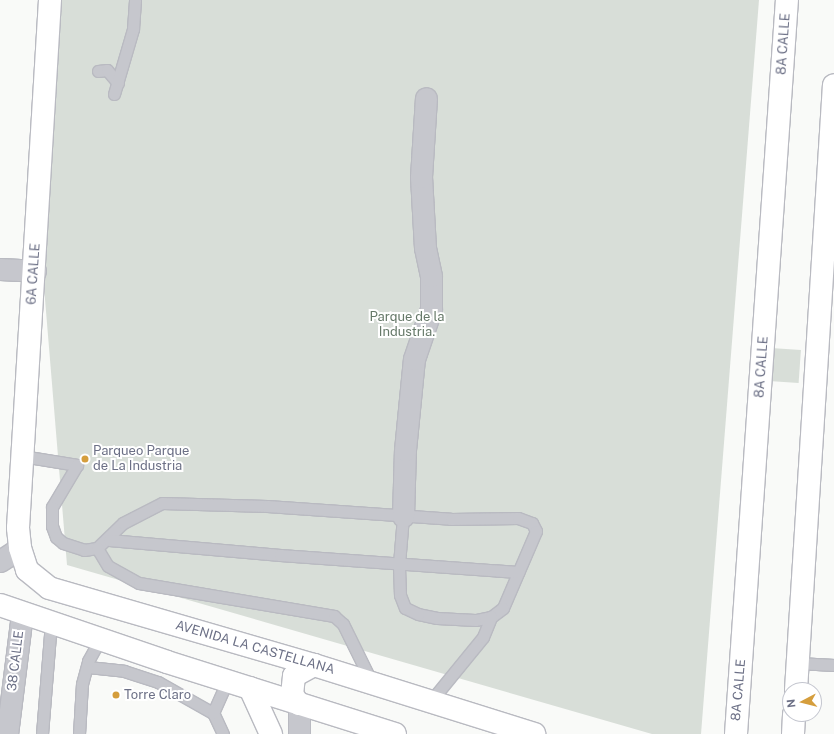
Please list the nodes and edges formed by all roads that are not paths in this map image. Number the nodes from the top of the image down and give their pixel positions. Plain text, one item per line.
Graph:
1 (50, 0) edge
2 (135, 0) edge
3 (787, 0) edge
4 (98, 71) dead end
5 (834, 85) edge
6 (426, 98) dead end
7 (831, 182) edge
8 (0, 269) edge
9 (35, 271) junction
10 (829, 272) edge
11 (828, 312) edge
12 (22, 456) junction
13 (403, 516) junction
14 (109, 540) junction
15 (20, 548) junction
16 (97, 548) junction
17 (0, 561) edge
18 (399, 564) junction
19 (518, 572) junction
20 (0, 605) edge
21 (22, 613) junction
22 (491, 618) junction
23 (50, 622) junction
24 (100, 639) junction
25 (167, 662) junction
26 (798, 663) junction
27 (314, 665) junction
28 (834, 665) edge
29 (88, 667) junction
30 (227, 681) junction
31 (158, 682) junction
32 (797, 682) edge
33 (372, 683) junction
34 (250, 688) junction
35 (430, 702) junction
36 (299, 704) junction
37 (213, 713) junction
38 (794, 722) edge
39 (7, 734) edge
40 (42, 734) edge
41 (79, 734) edge
42 (223, 734) edge
43 (271, 734) edge
44 (299, 734) edge
45 (395, 734) edge
46 (534, 734) edge
47 (736, 734) edge
48 (793, 734) edge

1 - 9 main road, 6A CALLE
2 - 4 lane
3 - 47 main road, 8A CALLE
5 - 7 main road
6 - 13 street
7 - 10 main road
8 - 9 street
9 - 12 main road, 6A CALLE
10 - 11 main road
11 - 26 main road
12 - 15 main road, 6A CALLE
12 - 16 lane
13 - 14 lane
13 - 18 lane
13 - 19 lane
14 - 16 lane
14 - 18 lane
15 - 17 street
15 - 27 main road, AVENIDA LA CASTELLANA
16 - 33 lane
18 - 19 lane
18 - 22 lane
19 - 22 lane
20 - 21 main road
21 - 23 main road
21 - 39 street, 38 CALLE
22 - 35 lane
23 - 24 main road
23 - 40 lane
24 - 25 main road
24 - 29 lane
25 - 30 main road
25 - 31 lane
26 - 28 lane
26 - 32 main road
27 - 33 main road, AVENIDA LA CASTELLANA
27 - 36 main road
29 - 31 lane
29 - 41 lane
30 - 34 main road
30 - 37 lane
31 - 37 lane
33 - 35 main road, AVENIDA LA CASTELLANA
34 - 36 main road
34 - 43 main road
35 - 46 main road, AVENIDA LA CASTELLANA
36 - 44 street
36 - 45 main road
37 - 42 lane
38 - 48 main road

